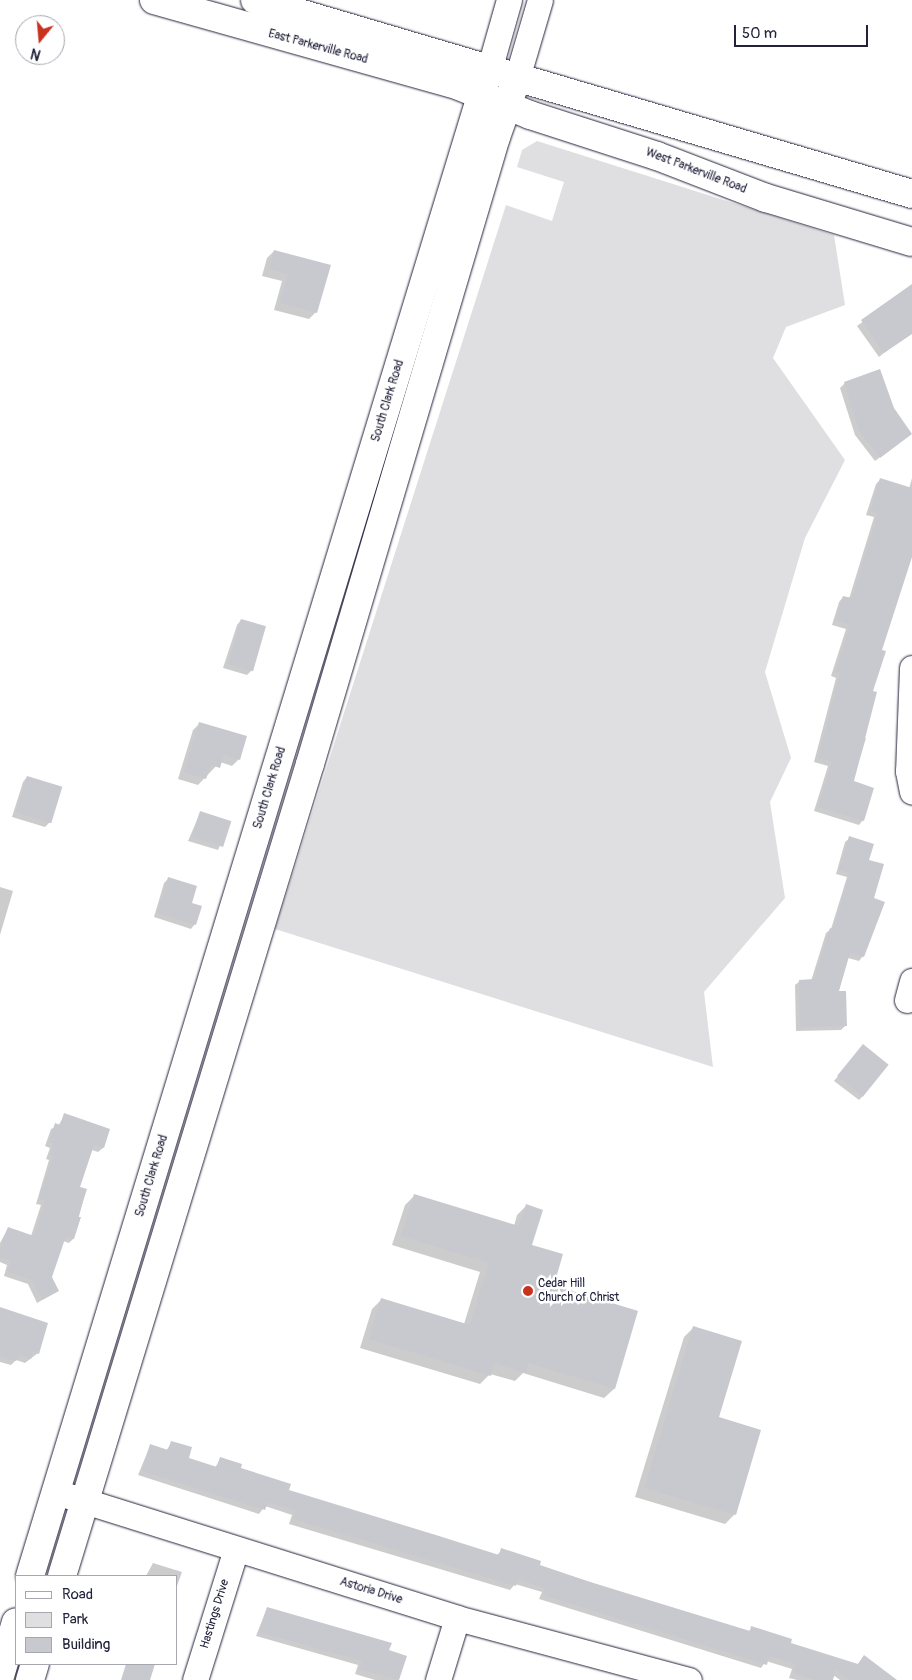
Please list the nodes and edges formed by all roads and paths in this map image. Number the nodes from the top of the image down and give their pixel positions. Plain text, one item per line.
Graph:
1 (154, 0) edge
2 (255, 0) edge
3 (509, 0) edge
4 (540, 0) edge
5 (489, 70) junction
6 (517, 78) junction
7 (480, 96) junction
8 (507, 107) junction
9 (912, 194) edge
10 (912, 242) edge
11 (912, 668) edge
12 (912, 792) edge
13 (180, 1084) junction
14 (211, 1092) junction
15 (112, 1306) junction
16 (143, 1316) junction
17 (56, 1492) junction
18 (86, 1501) junction
19 (236, 1549) junction
20 (30, 1575) edge
21 (62, 1575) edge
22 (458, 1618) junction
23 (15, 1625) edge
24 (35, 1665) edge
25 (0, 1676) edge
26 (30, 1680) edge
27 (195, 1680) edge
28 (438, 1680) edge
29 (689, 1680) edge

1 - 7 main road, East Parkerville Road
2 - 5 main road, East Parkerville Road
3 - 5 street, South Clark Road
4 - 6 street
5 - 6 main road, East Parkerville Road
5 - 7 main road, South Clark Road
6 - 8 main road
6 - 9 main road
7 - 8 main road, West Parkerville Road
7 - 13 main road, South Clark Road
8 - 10 main road, West Parkerville Road
8 - 14 main road
11 - 12 street
13 - 14 main road
13 - 15 main road, South Clark Road
14 - 16 main road
15 - 16 main road
15 - 17 main road, South Clark Road
16 - 18 main road
17 - 18 street, Astoria Drive
17 - 20 main road, South Clark Road
18 - 19 street, Astoria Drive
18 - 21 main road
19 - 22 street, Astoria Drive
19 - 27 street, Hastings Drive
22 - 28 street
22 - 29 street, Astoria Drive
23 - 25 main road
24 - 26 main road

